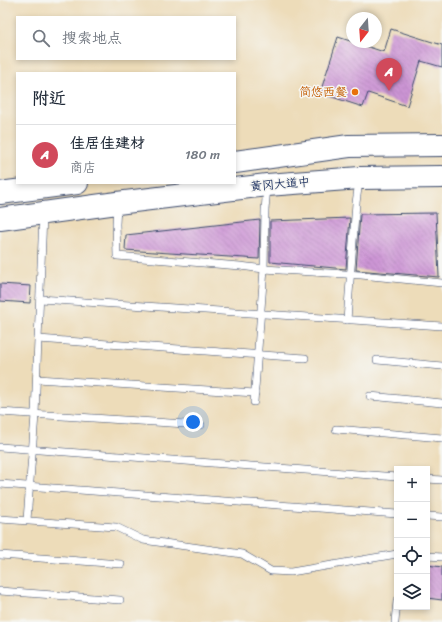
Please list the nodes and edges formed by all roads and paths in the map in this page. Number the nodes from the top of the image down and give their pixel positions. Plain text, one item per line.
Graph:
1 (442, 145) edge
2 (236, 162) edge
3 (442, 177) edge
4 (360, 178) junction
5 (69, 184) edge
6 (267, 185) junction
7 (0, 193) edge
8 (117, 203) junction
9 (43, 213) junction
10 (0, 219) edge
11 (264, 269) junction
12 (351, 274) junction
13 (442, 283) edge
14 (40, 299) junction
15 (261, 315) junction
16 (347, 320) junction
17 (442, 326) edge
18 (38, 339) junction
19 (258, 354) junction
20 (305, 358) dead end
21 (377, 360) dead end
22 (442, 366) edge
23 (37, 379) junction
24 (255, 393) junction
25 (370, 396) dead end
26 (254, 402) dead end
27 (442, 402) edge
28 (0, 412) edge
29 (35, 415) junction
30 (201, 425) dead end
31 (336, 429) dead end
32 (442, 438) edge
33 (0, 447) edge
34 (32, 449) junction
35 (394, 477) edge
36 (430, 479) edge
37 (442, 480) edge
38 (0, 484) edge
39 (30, 486) junction
40 (394, 514) edge
41 (430, 516) edge
42 (442, 517) edge
43 (0, 519) edge
44 (27, 520) junction
45 (0, 555) edge
46 (394, 555) edge
47 (430, 556) edge
48 (442, 557) edge
49 (122, 564) dead end
50 (0, 591) edge
51 (120, 600) dead end
52 (396, 610) edge
53 (395, 622) edge

1 - 2 main road
3 - 4 main road, 黄冈大道中
4 - 6 main road, 黄冈大道中
4 - 12 lane
5 - 7 main road
6 - 8 main road, 黄冈大道中
6 - 11 lane
8 - 9 main road, 黄冈大道中
8 - 11 lane
9 - 10 main road, 黄冈大道中
9 - 14 lane
11 - 12 lane
11 - 15 lane
12 - 13 lane
12 - 16 lane
14 - 15 lane
14 - 18 lane
15 - 16 lane
15 - 19 lane
16 - 17 lane
18 - 19 lane
18 - 23 lane
19 - 20 lane
19 - 24 lane
21 - 22 lane
23 - 24 lane
23 - 29 lane
24 - 26 lane
25 - 27 lane
28 - 29 lane
29 - 30 lane
29 - 34 lane
31 - 32 lane
33 - 34 lane
34 - 35 lane
34 - 39 lane
36 - 37 lane
38 - 39 lane
39 - 40 lane
39 - 44 lane
41 - 42 lane
43 - 44 lane
44 - 46 lane
45 - 49 lane
47 - 48 lane
50 - 51 lane
52 - 53 lane

